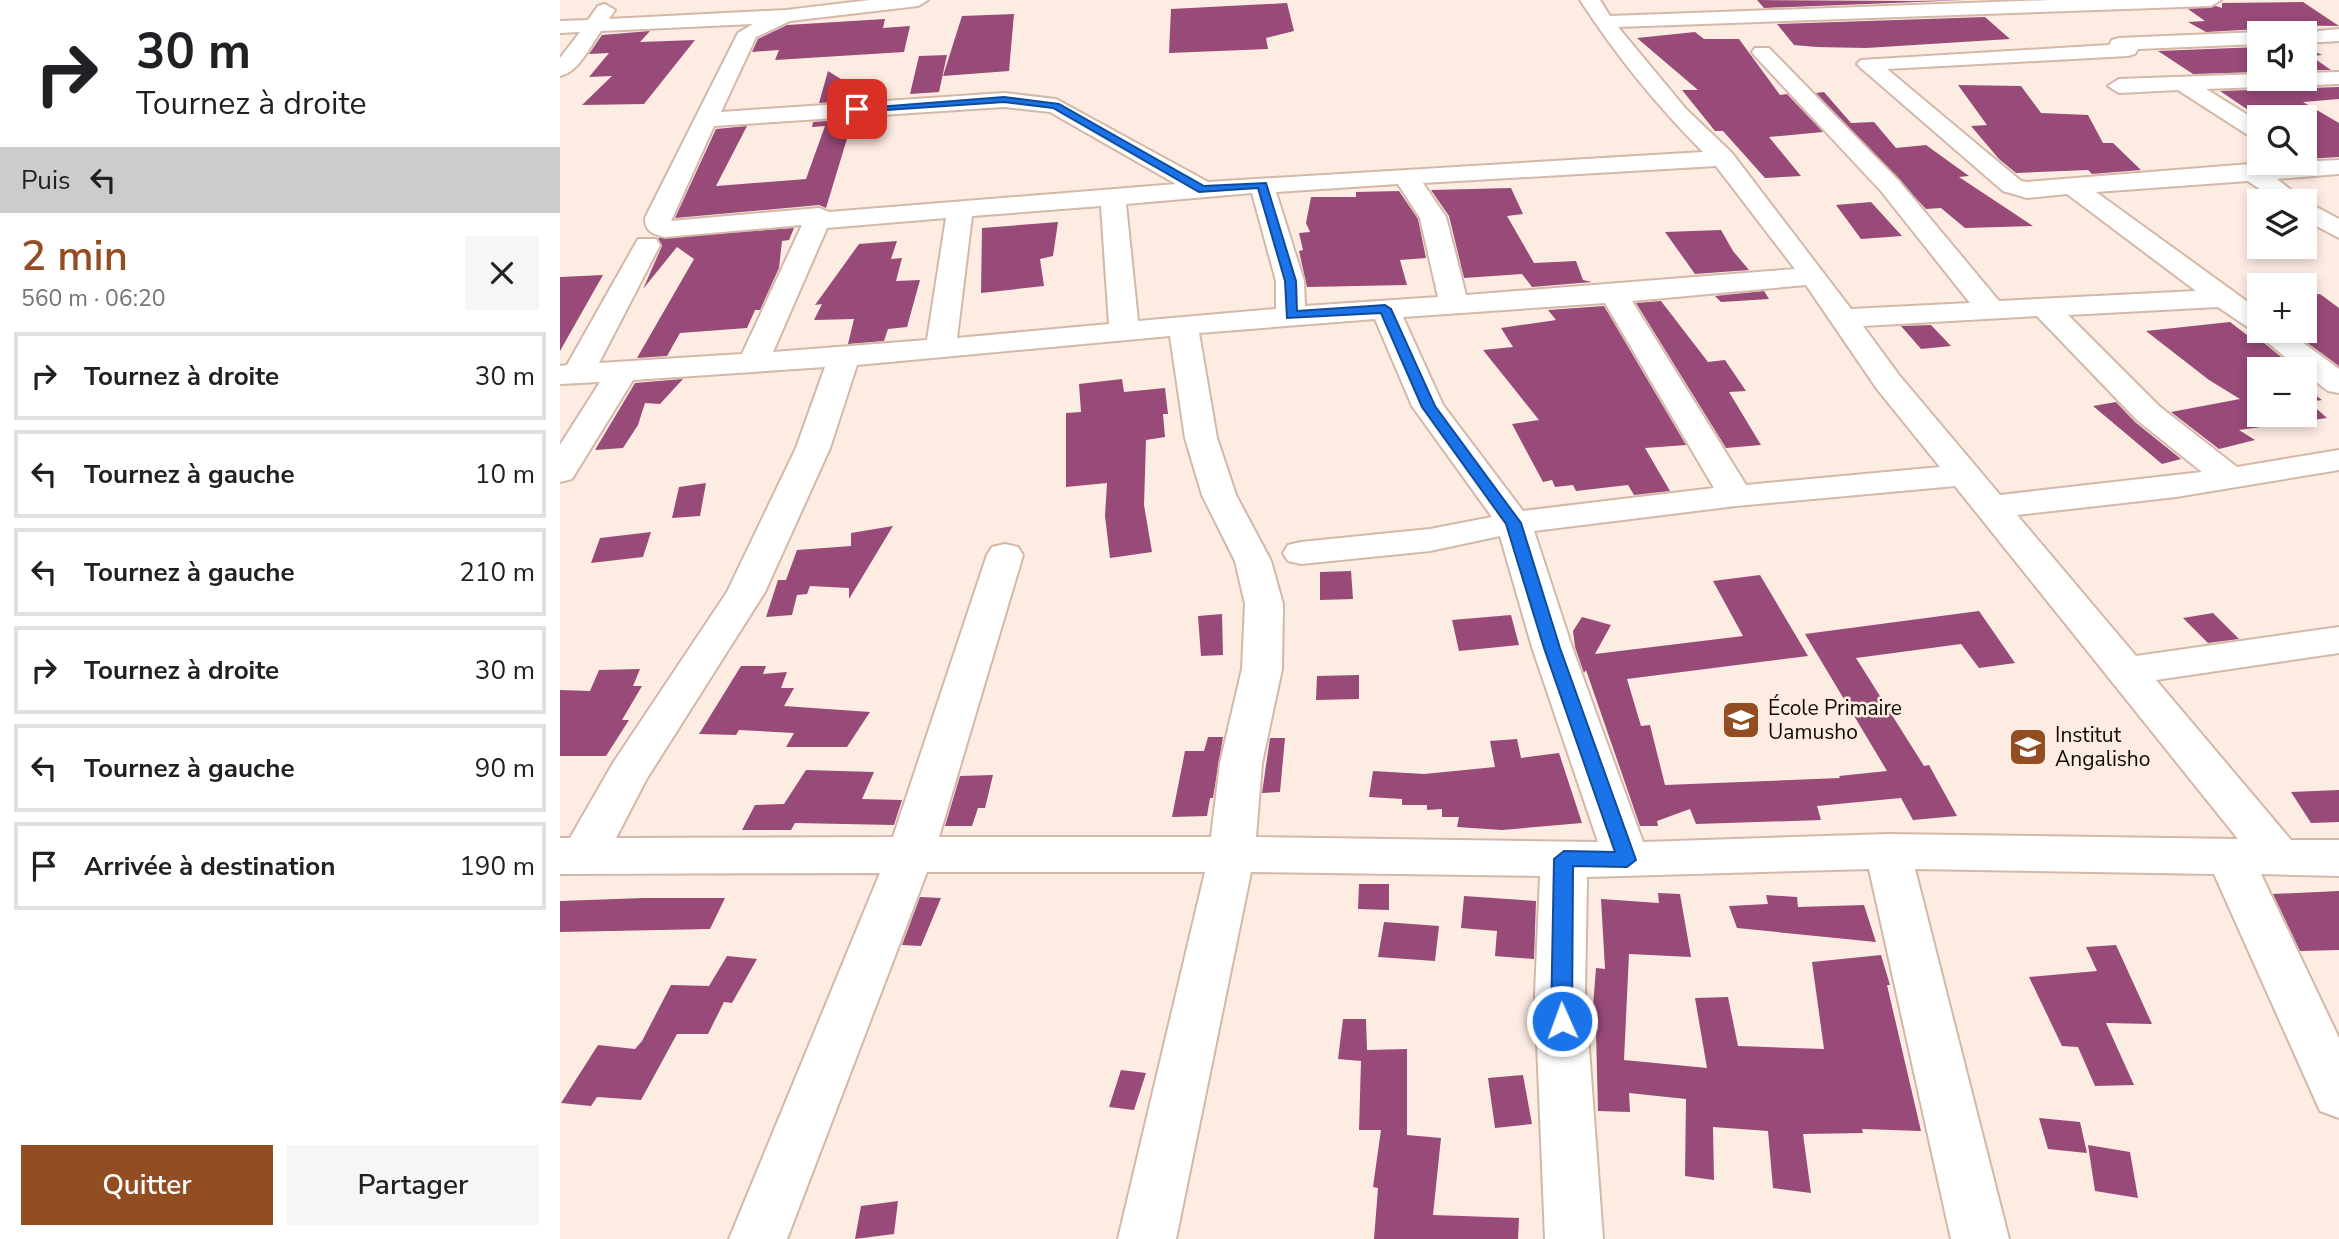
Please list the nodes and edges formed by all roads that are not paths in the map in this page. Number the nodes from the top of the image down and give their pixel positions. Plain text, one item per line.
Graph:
1 (611, 0) edge
2 (918, 0) edge
3 (1739, 0) edge
4 (1881, 0) edge
5 (2211, 0) edge
6 (2166, 1) edge
7 (2048, 3) edge
8 (1597, 11) edge
9 (1899, 13) junction
10 (786, 16) junction
11 (1758, 18) junction
12 (594, 26) junction
13 (560, 27) edge
14 (2339, 36) edge
15 (2317, 37) edge
16 (2247, 39) edge
17 (2124, 47) junction
18 (1762, 52) dead end
19 (560, 70) edge
20 (2339, 78) edge
21 (2185, 85) junction
22 (2119, 86) dead end
23 (703, 120) junction
24 (2247, 124) edge
25 (1723, 158) junction
26 (2317, 166) edge
27 (2339, 167) edge
28 (2247, 171) edge
29 (2256, 175) edge
30 (1407, 176) junction
31 (1262, 185) junction
32 (2072, 186) junction
33 (1203, 189) junction
34 (2276, 189) edge
35 (1113, 197) junction
36 (960, 209) junction
37 (2317, 216) edge
38 (819, 221) junction
39 (2339, 230) edge
40 (647, 245) dead end
41 (1814, 276) junction
42 (1614, 295) junction
43 (2224, 298) junction
44 (1454, 305) junction
45 (1385, 309) junction
46 (2046, 309) junction
47 (1991, 310) junction
48 (2247, 315) edge
49 (1291, 316) junction
50 (1842, 318) junction
51 (1184, 326) junction
52 (1124, 333) junction
53 (2285, 343) edge
54 (941, 349) junction
55 (845, 357) junction
56 (755, 360) junction
57 (623, 370) junction
58 (569, 374) edge
59 (2339, 384) edge
60 (2339, 460) edge
61 (560, 472) edge
62 (1963, 475) junction
63 (2230, 478) junction
64 (1736, 496) junction
65 (1990, 507) junction
66 (1514, 523) junction
67 (1301, 553) dead end
68 (1005, 555) dead end
69 (2339, 640) edge
70 (2128, 671) junction
71 (1888, 851) junction
72 (911, 853) junction
73 (1232, 854) junction
74 (567, 857) edge
75 (2230, 857) junction
76 (2279, 857) junction
77 (2339, 858) edge
78 (1564, 859) junction
79 (1627, 860) junction
80 (2339, 1094) edge
81 (758, 1239) edge
82 (1147, 1239) edge
83 (1574, 1239) edge
84 (1980, 1239) edge

1 - 12 street
2 - 10 street
3 - 11 street
4 - 9 street
5 - 6 street
6 - 7 street
7 - 9 street
7 - 17 street
8 - 11 street
8 - 25 street
9 - 11 street
10 - 12 street
10 - 23 street
12 - 13 street
12 - 19 street
14 - 15 street
16 - 17 street
17 - 21 street
17 - 32 street
18 - 47 street
20 - 21 street
21 - 22 street
21 - 24 street
23 - 33 street
23 - 38 street
25 - 30 street
25 - 41 street
26 - 27 street
28 - 32 street
29 - 34 street
30 - 31 street
30 - 44 street
31 - 33 street
31 - 49 street
32 - 43 street
33 - 35 street
35 - 36 street
35 - 52 street
36 - 38 street
36 - 54 street
37 - 39 street
38 - 56 street
40 - 58 street
41 - 42 street
41 - 50 street
42 - 44 street
42 - 64 street
43 - 46 street
43 - 48 street
44 - 45 street
45 - 49 street
45 - 66 street
46 - 47 street
46 - 63 street
47 - 50 street
49 - 51 street
50 - 62 street
51 - 52 street
51 - 73 street
52 - 54 street
53 - 59 street
54 - 55 street
55 - 56 street
55 - 74 street
56 - 57 street
57 - 58 street
57 - 61 street
60 - 63 street
62 - 64 street
62 - 65 street
63 - 65 street
64 - 66 street
65 - 70 street
66 - 67 street
66 - 79 street
68 - 72 street
69 - 70 street
70 - 76 street
71 - 75 street
71 - 79 street
71 - 84 street
72 - 73 street
72 - 74 street
72 - 81 street
73 - 78 street
73 - 82 street
75 - 76 street
75 - 80 street
76 - 77 street
78 - 79 street
78 - 83 street

